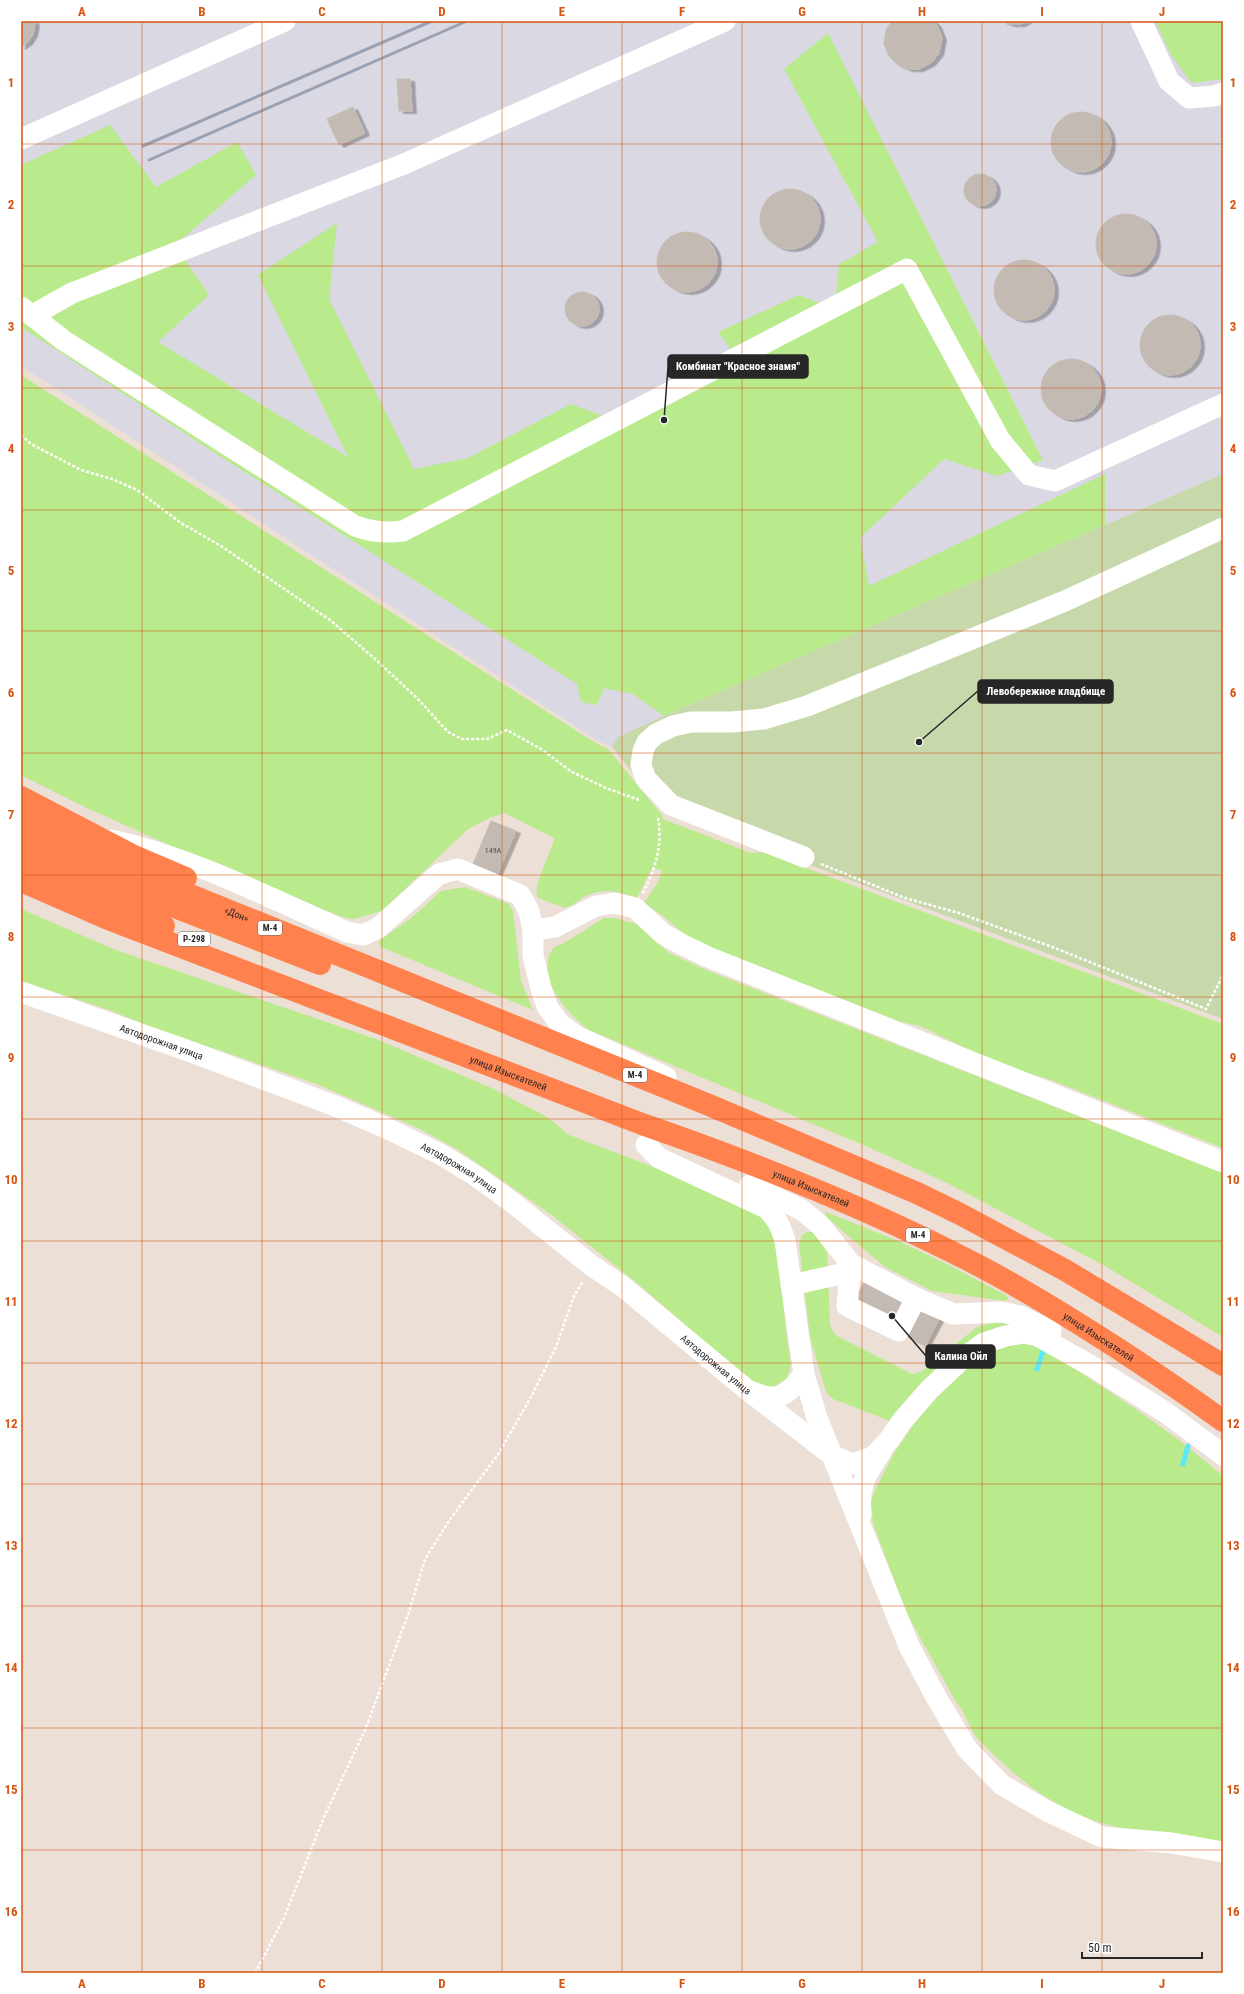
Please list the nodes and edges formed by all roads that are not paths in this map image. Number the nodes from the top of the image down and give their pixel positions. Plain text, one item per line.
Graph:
1 (285, 21) edge
2 (1141, 21) edge
3 (716, 23) edge
4 (1223, 93) edge
5 (21, 139) edge
6 (27, 311) edge
7 (1223, 404) edge
8 (1223, 528) edge
9 (21, 797) edge
10 (21, 820) edge
11 (94, 836) junction
12 (21, 838) edge
13 (804, 857) road end
14 (21, 858) edge
15 (21, 880) edge
16 (533, 930) junction
17 (21, 992) edge
18 (369, 1018) junction
19 (522, 1029) junction
20 (709, 1105) junction
21 (622, 1116) junction
22 (646, 1145) junction
23 (1223, 1162) edge
24 (853, 1281) junction
25 (791, 1285) junction
26 (916, 1298) junction
27 (1222, 1364) edge
28 (804, 1374) junction
29 (746, 1389) junction
30 (1192, 1398) junction
31 (1223, 1417) edge
32 (1223, 1421) edge
33 (1223, 1425) edge
34 (889, 1440) junction
35 (1223, 1446) edge
36 (1223, 1455) edge
37 (834, 1456) junction
38 (868, 1541) junction
39 (1223, 1852) edge

1 - 5 lane
2 - 4 lane
3 - 6 lane
6 - 7 lane
8 - 13 lane
9 - 11 highway
10 - 19 highway, «Дон» / М-4
11 - 16 lane
11 - 19 highway
12 - 19 highway, Р-298
14 - 18 highway, Р-298
15 - 18 highway, М-4
16 - 20 lane
16 - 23 lane
17 - 29 lane, Автодорожная улица
18 - 21 highway, улица Изыскателей / М-4
19 - 20 highway, М-4
20 - 27 highway, М-4
21 - 22 lane
21 - 30 highway, улица Изыскателей / М-4
22 - 24 lane
22 - 25 lane
24 - 25 lane
24 - 26 lane
24 - 26 lane
25 - 28 lane
26 - 35 lane
28 - 29 lane
28 - 37 lane
29 - 37 lane, Автодорожная улица
30 - 31 lane
30 - 32 highway, улица Изыскателей / М-4
30 - 33 lane
34 - 36 lane
34 - 37 lane, Автодорожная улица
34 - 38 lane
37 - 38 lane
38 - 39 lane

